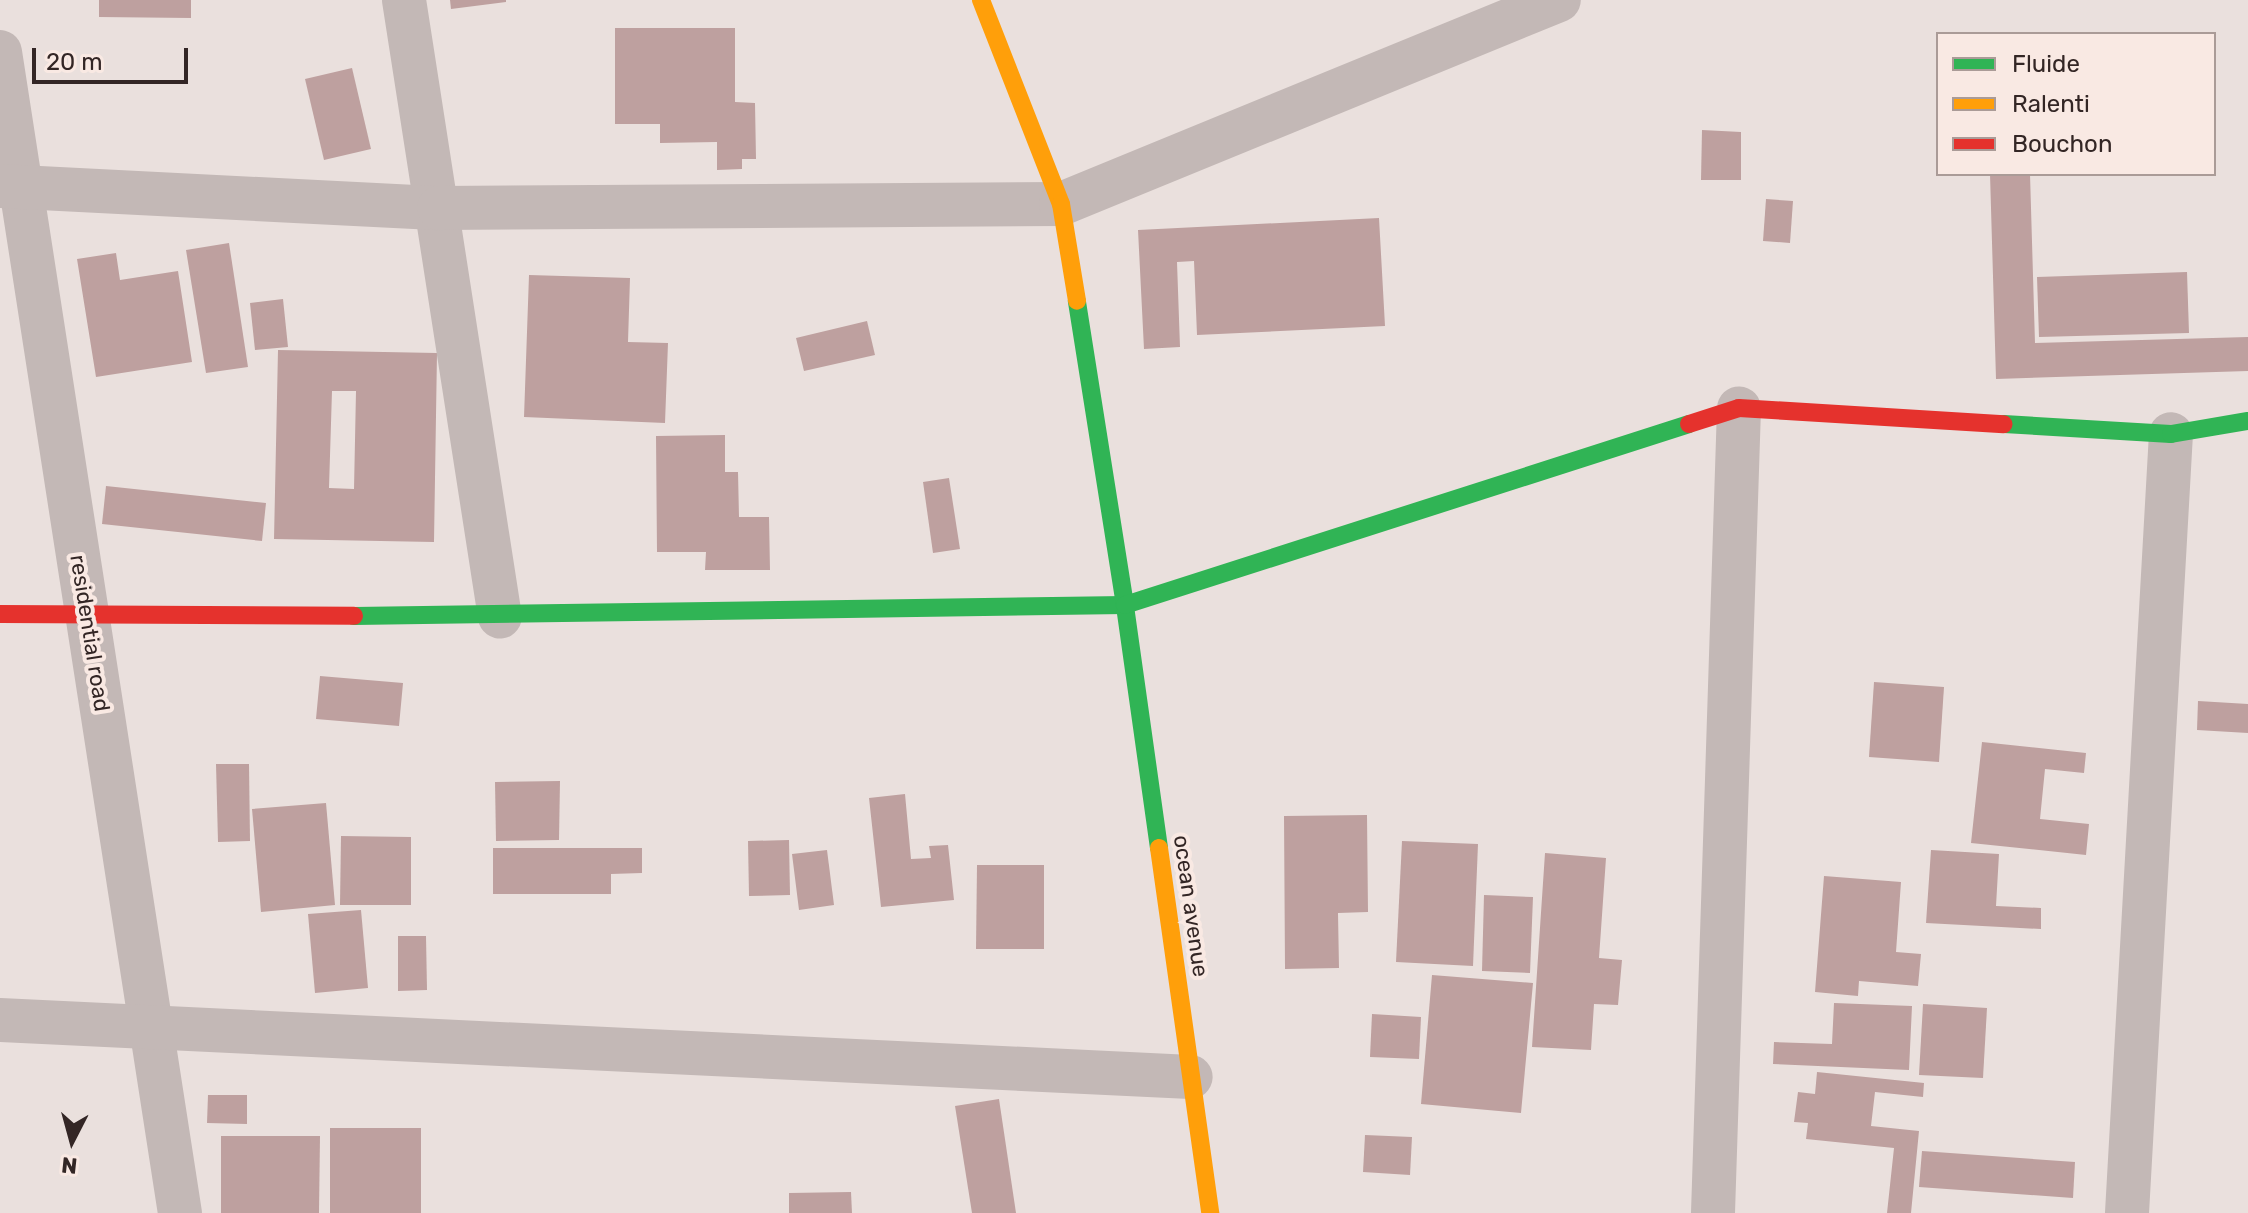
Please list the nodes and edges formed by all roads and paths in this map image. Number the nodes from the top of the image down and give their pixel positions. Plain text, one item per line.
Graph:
1 (404, 0) edge
2 (981, 0) edge
3 (1559, 0) edge
4 (0, 52) edge
5 (11, 186) edge
6 (1061, 204) junction
7 (439, 208) junction
8 (1739, 408) junction
9 (2248, 421) edge
10 (2171, 434) junction
11 (1125, 605) junction
12 (0, 614) edge
13 (87, 614) junction
14 (500, 617) junction
15 (0, 1020) edge
16 (151, 1025) junction
17 (1191, 1077) junction
18 (180, 1213) edge
19 (1210, 1213) edge
20 (1713, 1213) edge
21 (2127, 1213) edge

1 - 7 street
2 - 6 street, ocean avenue
3 - 6 street
4 - 5 street, residential road
5 - 7 street
5 - 13 street, residential road
6 - 7 street
6 - 11 street, ocean avenue
7 - 14 street
8 - 10 street
8 - 11 street
8 - 20 street
9 - 10 street
10 - 21 street
11 - 14 street
11 - 17 street, ocean avenue
12 - 13 street
13 - 14 street
13 - 16 street, residential road
15 - 16 street
16 - 17 street
16 - 18 street, residential road
17 - 19 street, ocean avenue

